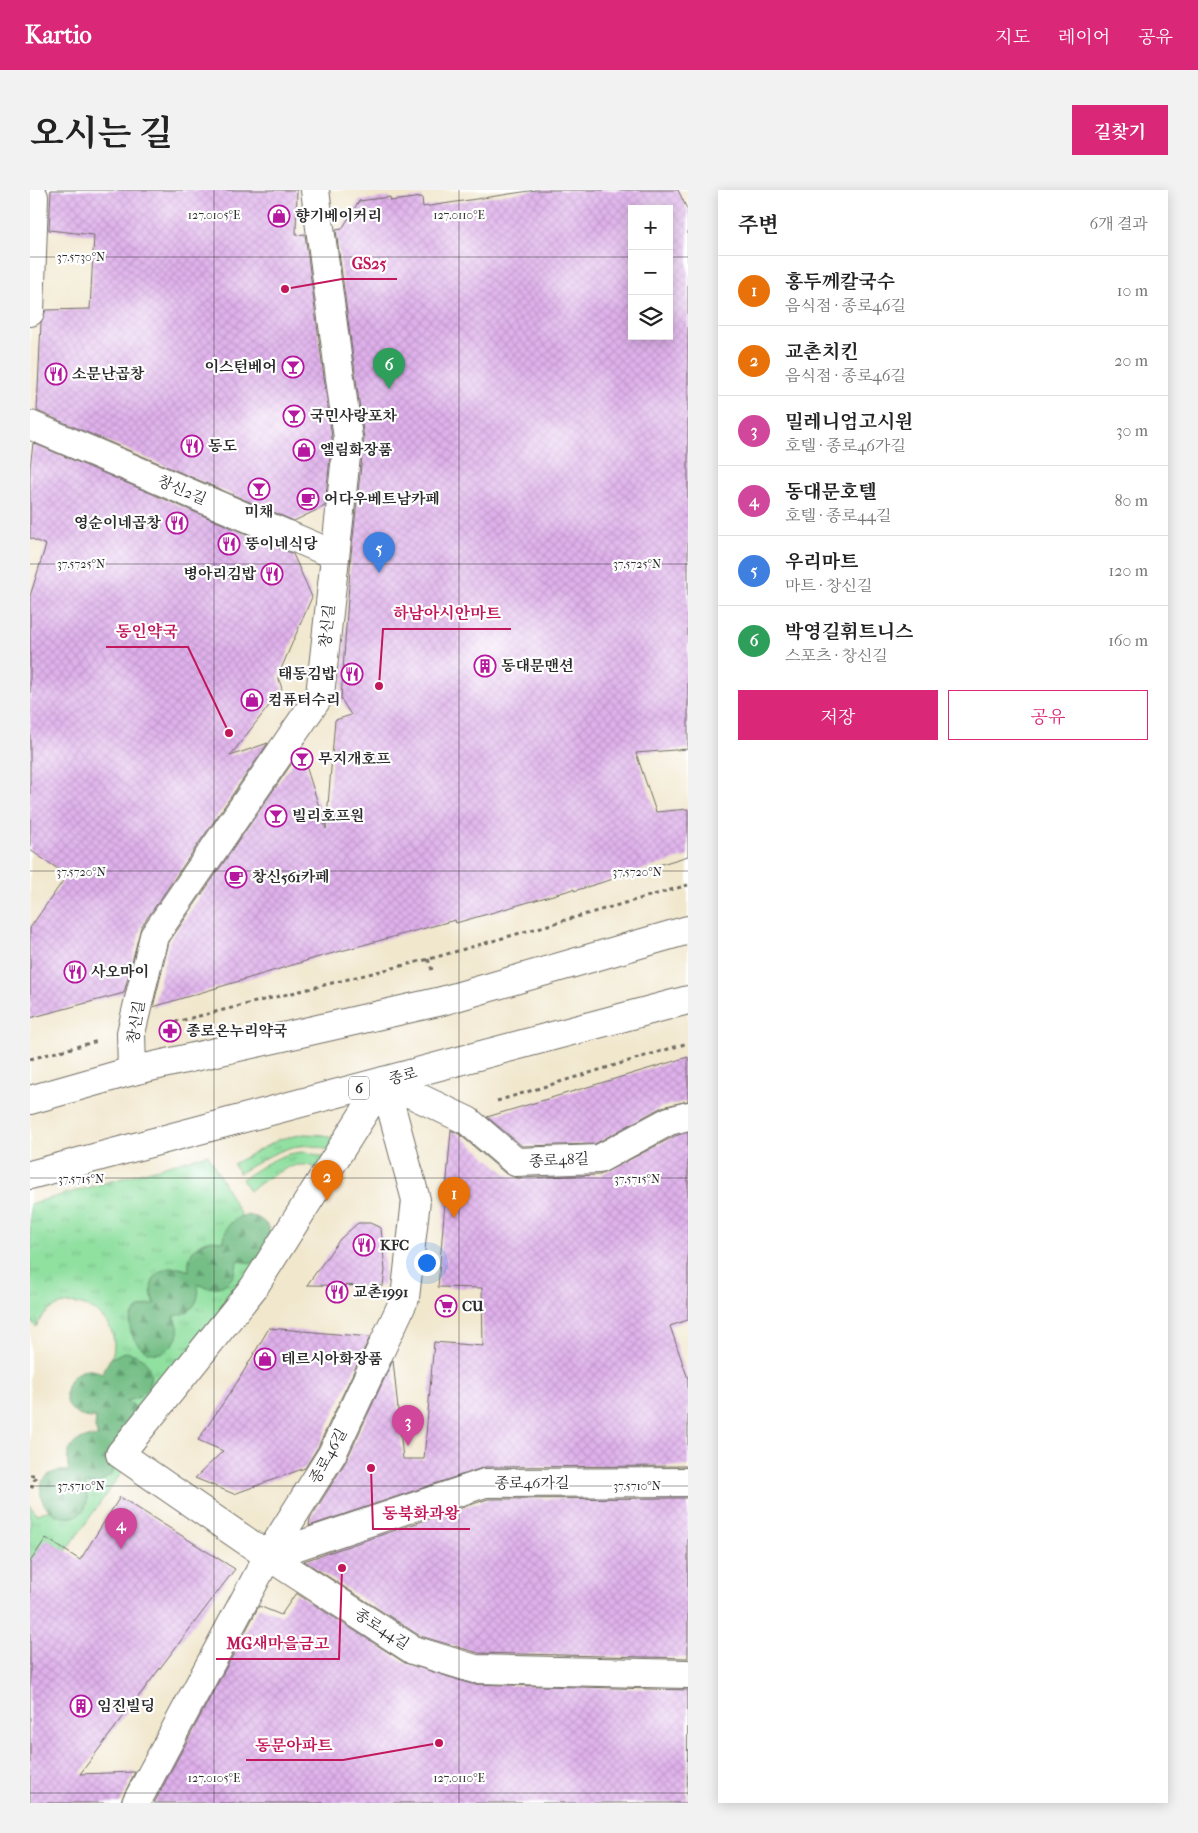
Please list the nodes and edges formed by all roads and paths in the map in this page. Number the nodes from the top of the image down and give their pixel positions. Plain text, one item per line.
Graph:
1 (315, 190) edge
2 (34, 197) dead end
3 (30, 312) edge
4 (30, 425) edge
5 (335, 555) junction
6 (688, 886) edge
7 (688, 930) edge
8 (688, 1000) edge
9 (131, 1033) junction
10 (30, 1059) edge
11 (132, 1071) junction
12 (384, 1081) junction
13 (30, 1100) edge
14 (688, 1116) edge
15 (30, 1175) edge
16 (30, 1475) edge
17 (688, 1482) edge
18 (30, 1492) edge
19 (268, 1556) junction
20 (686, 1673) edge
21 (136, 1803) edge

1 - 5 street, 창신길
2 - 3 street
4 - 5 street, 창신2길
5 - 9 street, 창신길
6 - 9 path
7 - 11 street
8 - 12 street, 종로 / 6
9 - 10 path
9 - 11 street, 창신길
11 - 13 street
12 - 14 street, 종로48길
12 - 15 street, 종로 / 6
12 - 19 street, 종로46길
12 - 19 street, 종로44길
16 - 18 path
17 - 19 street, 종로46가길
19 - 20 street, 종로44길
19 - 21 street, 종로46길

